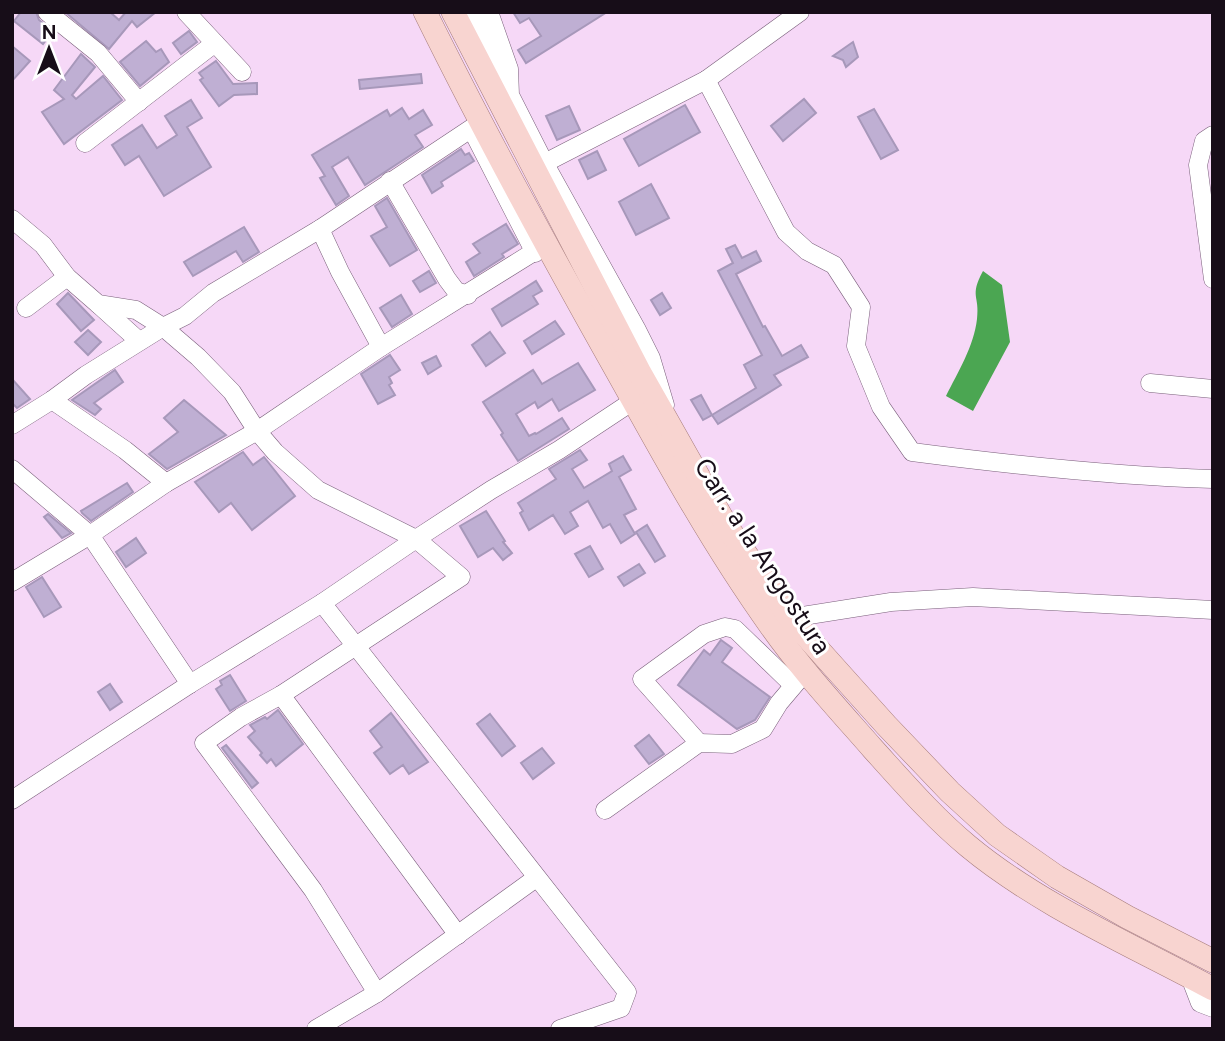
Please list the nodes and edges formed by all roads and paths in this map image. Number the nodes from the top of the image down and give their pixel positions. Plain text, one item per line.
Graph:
1 (47, 12) edge
2 (186, 12) edge
3 (416, 12) edge
4 (425, 12) edge
5 (453, 12) edge
6 (472, 12) edge
7 (489, 12) edge
8 (800, 12) edge
9 (215, 43) junction
10 (441, 45) junction
11 (242, 72) dead end
12 (706, 80) junction
13 (510, 95) junction
14 (139, 102) junction
15 (477, 126) junction
16 (1213, 135) edge
17 (85, 142) dead end
18 (539, 167) junction
19 (390, 181) junction
20 (12, 219) edge
21 (320, 229) junction
22 (540, 249) junction
23 (1212, 271) edge
24 (67, 277) junction
25 (1213, 279) edge
26 (468, 295) junction
27 (99, 304) junction
28 (26, 308) dead end
29 (163, 327) junction
30 (139, 341) junction
31 (382, 347) junction
32 (1150, 383) dead end
33 (1213, 389) edge
34 (52, 400) junction
35 (633, 401) junction
36 (12, 425) edge
37 (257, 431) junction
38 (12, 469) edge
39 (1213, 479) edge
40 (166, 483) junction
41 (90, 536) junction
42 (416, 539) junction
43 (14, 579) edge
44 (322, 603) junction
45 (1213, 610) edge
46 (790, 618) junction
47 (356, 646) junction
48 (799, 678) junction
49 (190, 684) junction
50 (281, 695) junction
51 (699, 743) junction
52 (12, 800) edge
53 (605, 810) dead end
54 (536, 878) junction
55 (458, 935) junction
56 (1213, 961) edge
57 (1190, 977) junction
58 (1213, 989) edge
59 (377, 993) junction
60 (1213, 1008) edge
61 (316, 1029) edge
62 (560, 1029) edge

1 - 14 street
2 - 9 street
3 - 10 main road
4 - 10 main road, Carr. a la Angostura
5 - 18 main road, Carr. a la Angostura
6 - 13 street
7 - 13 street
8 - 12 street
9 - 11 street
9 - 14 street
10 - 15 main road, Carr. a la Angostura
12 - 18 street
12 - 39 street
13 - 18 street
14 - 17 street
15 - 19 street
15 - 22 main road, Carr. a la Angostura
16 - 23 street
18 - 46 main road, Carr. a la Angostura
19 - 21 street
19 - 26 street
20 - 24 street
21 - 29 street
21 - 31 street
22 - 26 street
22 - 35 main road, Carr. a la Angostura
23 - 25 street
24 - 27 street
24 - 28 street
26 - 31 street
27 - 29 street
27 - 30 street
29 - 30 street
29 - 37 street
30 - 34 street
31 - 37 street
32 - 33 street
34 - 36 street
34 - 40 street
35 - 42 street
35 - 48 main road, Carr. a la Angostura
37 - 40 street
37 - 42 street
38 - 41 street
40 - 41 street
41 - 43 street
41 - 49 street
42 - 44 street
42 - 47 street
44 - 47 street
44 - 49 street
45 - 46 street
46 - 56 main road, Carr. a la Angostura
47 - 50 street
47 - 54 street
48 - 51 street
48 - 51 street
48 - 57 main road, Carr. a la Angostura
49 - 52 street
50 - 55 street
50 - 59 street
51 - 53 street
54 - 55 street
54 - 62 street
55 - 59 street
57 - 58 main road, Carr. a la Angostura
57 - 60 street
59 - 61 street

